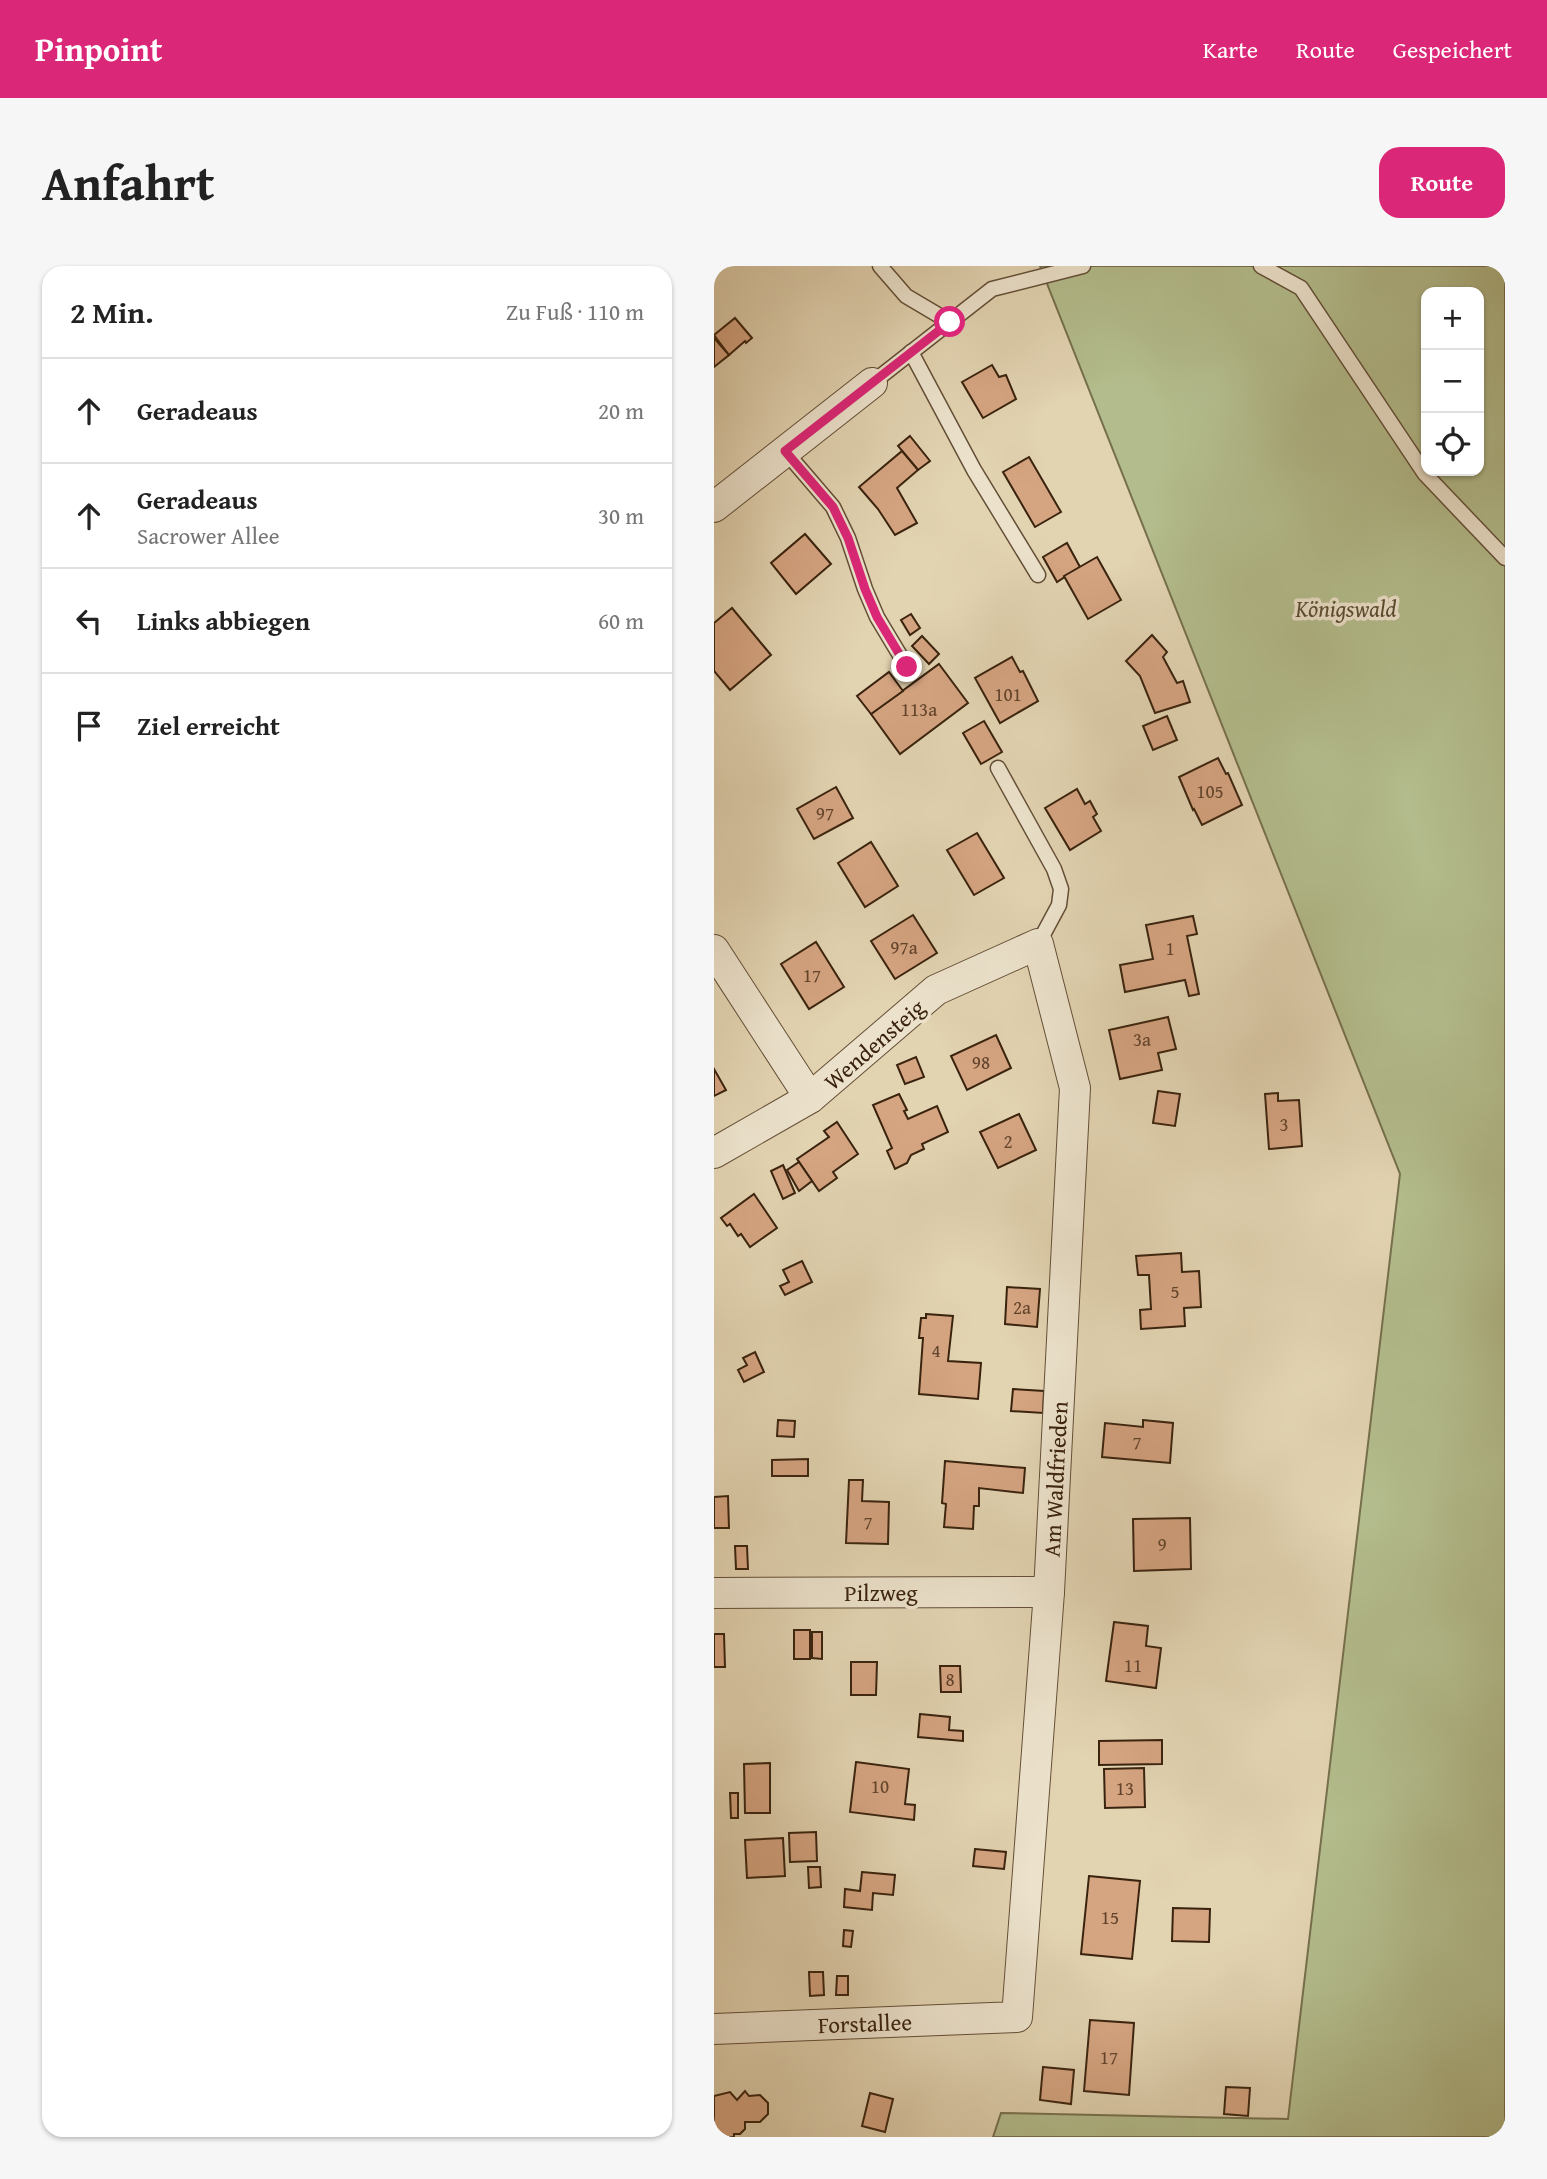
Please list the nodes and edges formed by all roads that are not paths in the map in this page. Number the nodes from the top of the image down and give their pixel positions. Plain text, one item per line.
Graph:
1 (880, 266) edge
2 (1083, 266) edge
3 (1261, 266) edge
4 (950, 322) junction
5 (911, 352) junction
6 (872, 383) joint
7 (785, 451) junction
8 (714, 507) edge
9 (1505, 558) edge
10 (1038, 575) dead end
11 (907, 667) dead end
12 (998, 768) dead end
13 (1038, 944) junction
14 (714, 950) edge
15 (810, 1098) junction
16 (714, 1153) edge
17 (1049, 1592) junction
18 (714, 1593) edge
19 (1017, 2017) joint
20 (714, 2029) edge

1 - 4 lane
2 - 4 lane
3 - 9 lane
4 - 5 lane
5 - 6 lane
5 - 10 lane
6 - 7 street
7 - 8 street
7 - 11 lane
12 - 13 lane
13 - 15 street, Wendensteig
13 - 17 street, Am Waldfrieden
14 - 15 street
15 - 16 street, Wendensteig
17 - 18 street, Pilzweg
17 - 19 street, Am Waldfrieden
19 - 20 street, Forstallee

